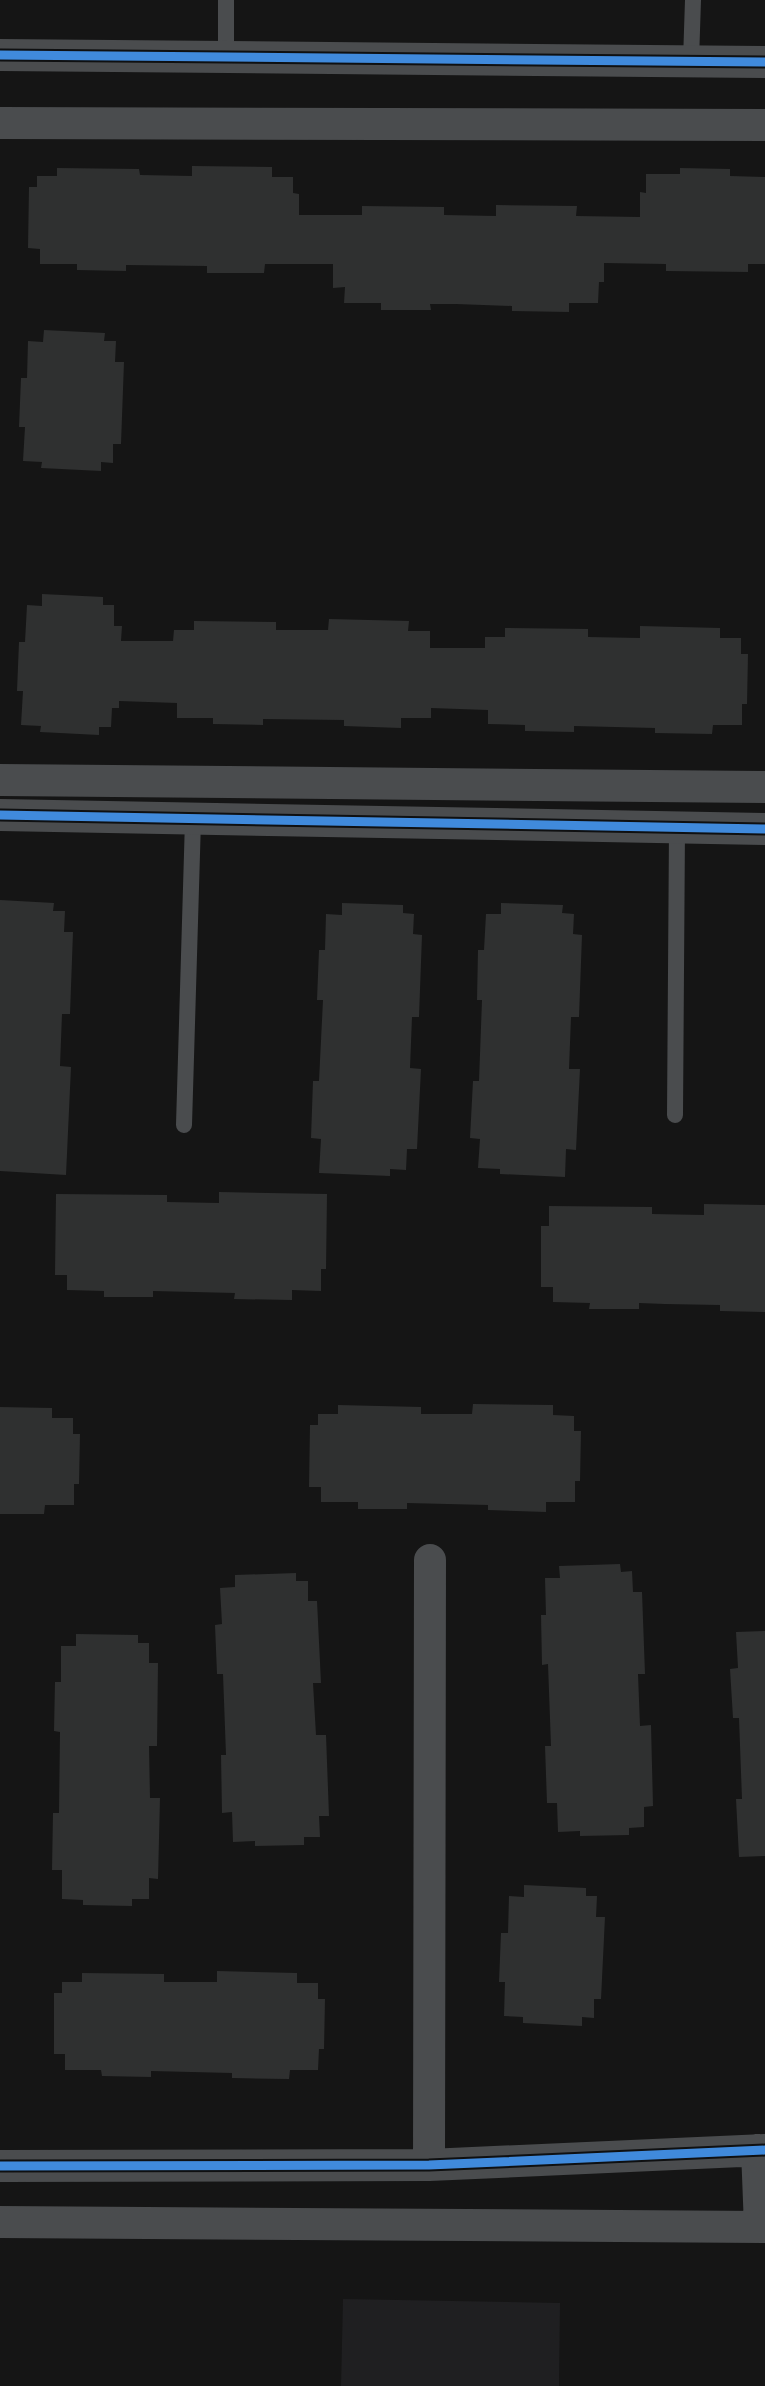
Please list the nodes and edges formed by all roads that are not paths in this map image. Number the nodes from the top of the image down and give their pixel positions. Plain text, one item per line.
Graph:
1 (226, 0) edge
2 (693, 0) edge
3 (0, 55) edge
4 (226, 57) junction
5 (691, 61) junction
6 (765, 62) edge
7 (0, 123) edge
8 (765, 125) edge
9 (0, 779) edge
10 (765, 787) edge
11 (0, 815) edge
12 (193, 820) junction
13 (677, 828) junction
14 (765, 829) edge
15 (675, 1115) dead end
16 (184, 1125) dead end
17 (430, 1560) dead end
18 (761, 2150) edge
19 (429, 2165) junction
20 (0, 2166) edge
21 (0, 2222) edge
22 (762, 2227) edge

1 - 4 lane
2 - 5 lane
3 - 4 street
4 - 5 street
5 - 6 street
7 - 8 street
9 - 10 street
11 - 12 street
12 - 13 street
12 - 16 lane
13 - 14 street
13 - 15 lane
17 - 19 street
18 - 19 street
18 - 22 street
19 - 20 street
21 - 22 street

